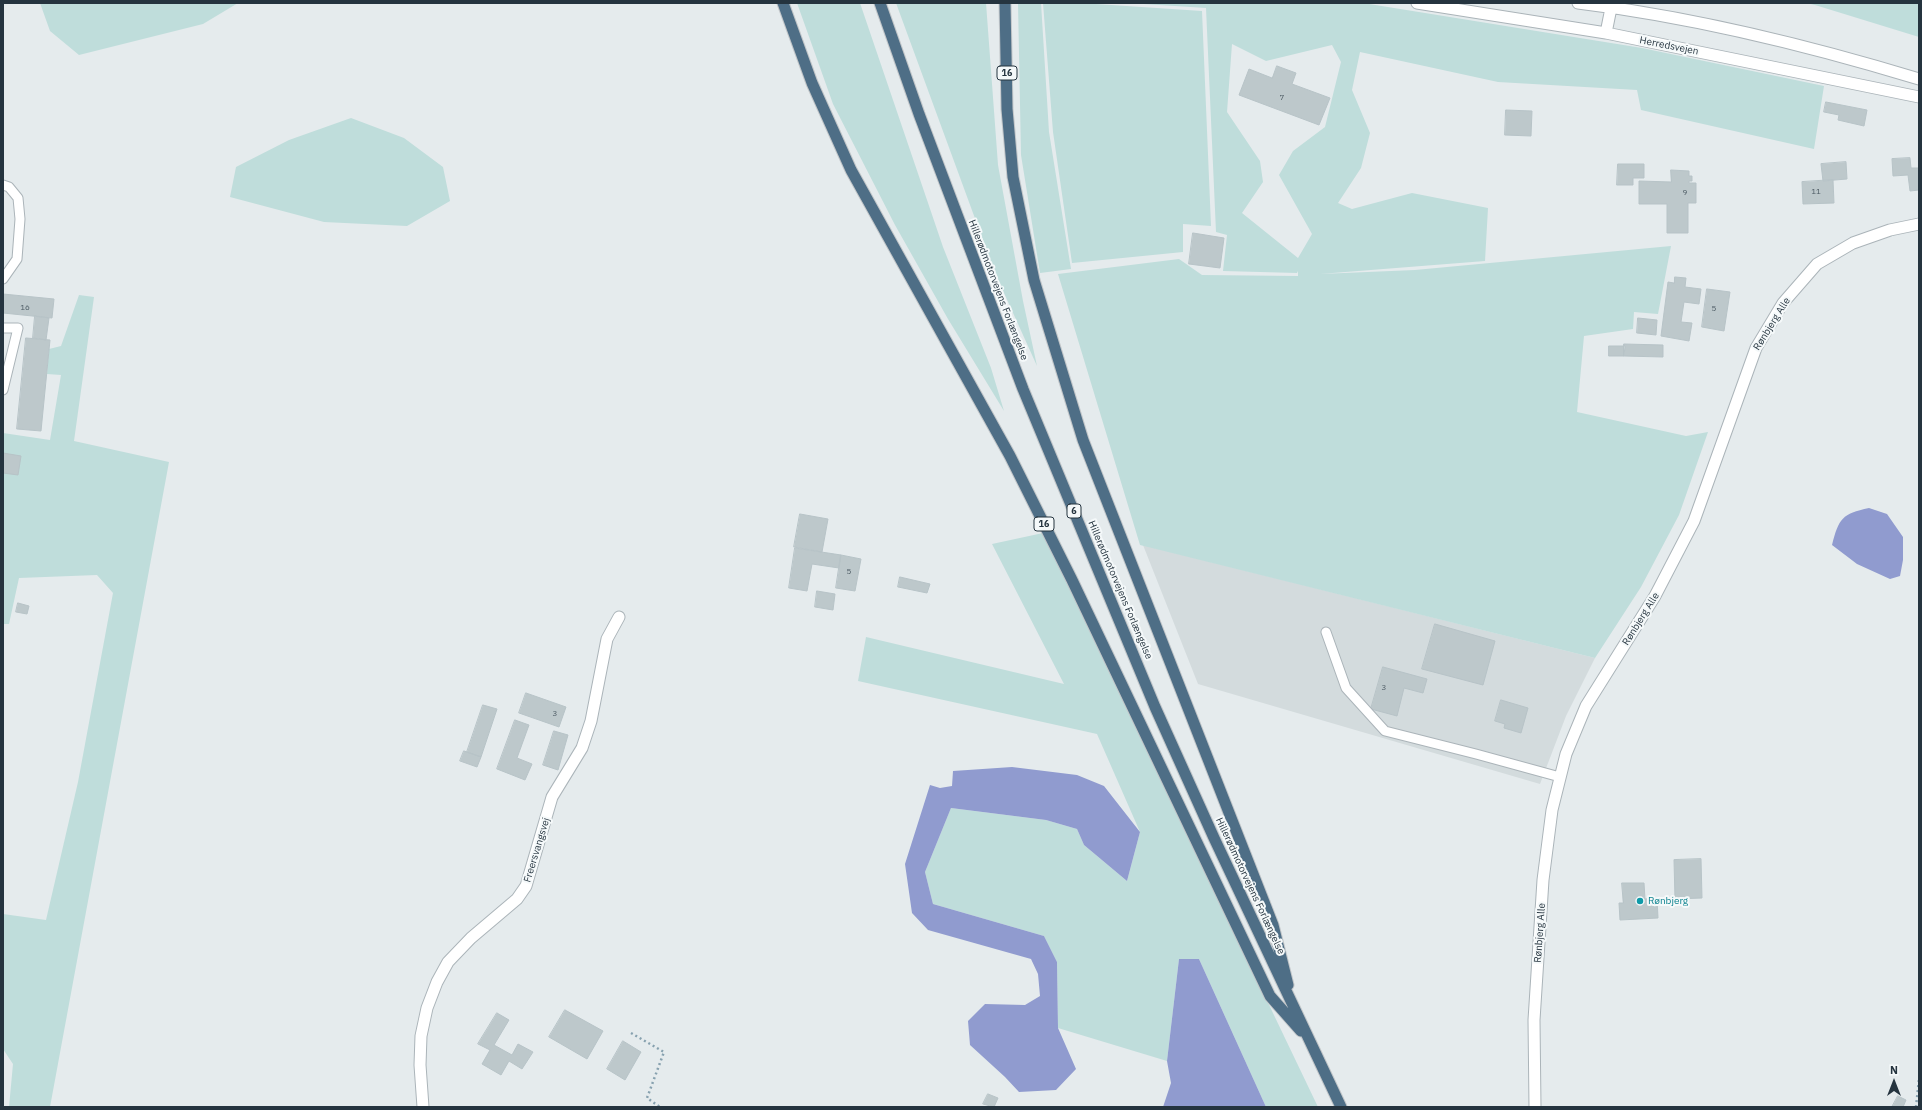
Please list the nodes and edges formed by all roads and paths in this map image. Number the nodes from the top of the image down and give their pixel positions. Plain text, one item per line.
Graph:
1 (783, 3) edge
2 (880, 3) edge
3 (1005, 3) edge
4 (1417, 3) edge
5 (1578, 3) edge
6 (1612, 5) edge
7 (1606, 33) junction
8 (1919, 79) edge
9 (1919, 97) edge
10 (3, 184) edge
11 (1919, 224) edge
12 (3, 279) edge
13 (3, 328) edge
14 (3, 390) edge
15 (620, 617) dead end
16 (1326, 632) dead end
17 (1560, 778) junction
18 (1294, 1008) junction
19 (631, 1033) dead end
20 (1310, 1041) junction
21 (1919, 1079) edge
22 (423, 1107) edge
23 (660, 1107) edge
24 (1341, 1107) edge
25 (1535, 1107) edge
26 (1916, 1107) edge

1 - 20 highway, 16
2 - 18 highway, Hillerødmotorvejens Forlængelse / 6
3 - 18 highway, 16
4 - 7 street, Herredsvejen
5 - 6 street
6 - 7 street
6 - 8 street
7 - 9 street, Herredsvejen
10 - 12 lane
11 - 17 street, Rønbjerg Alle
13 - 14 lane
15 - 22 street, Freersvangsvej
16 - 17 lane
17 - 25 street, Rønbjerg Alle
18 - 20 highway, Hillerødmotorvejens Forlængelse / 6
19 - 23 path
20 - 24 highway, Hillerødmotorvejens Forlængelse / 6
21 - 26 path

